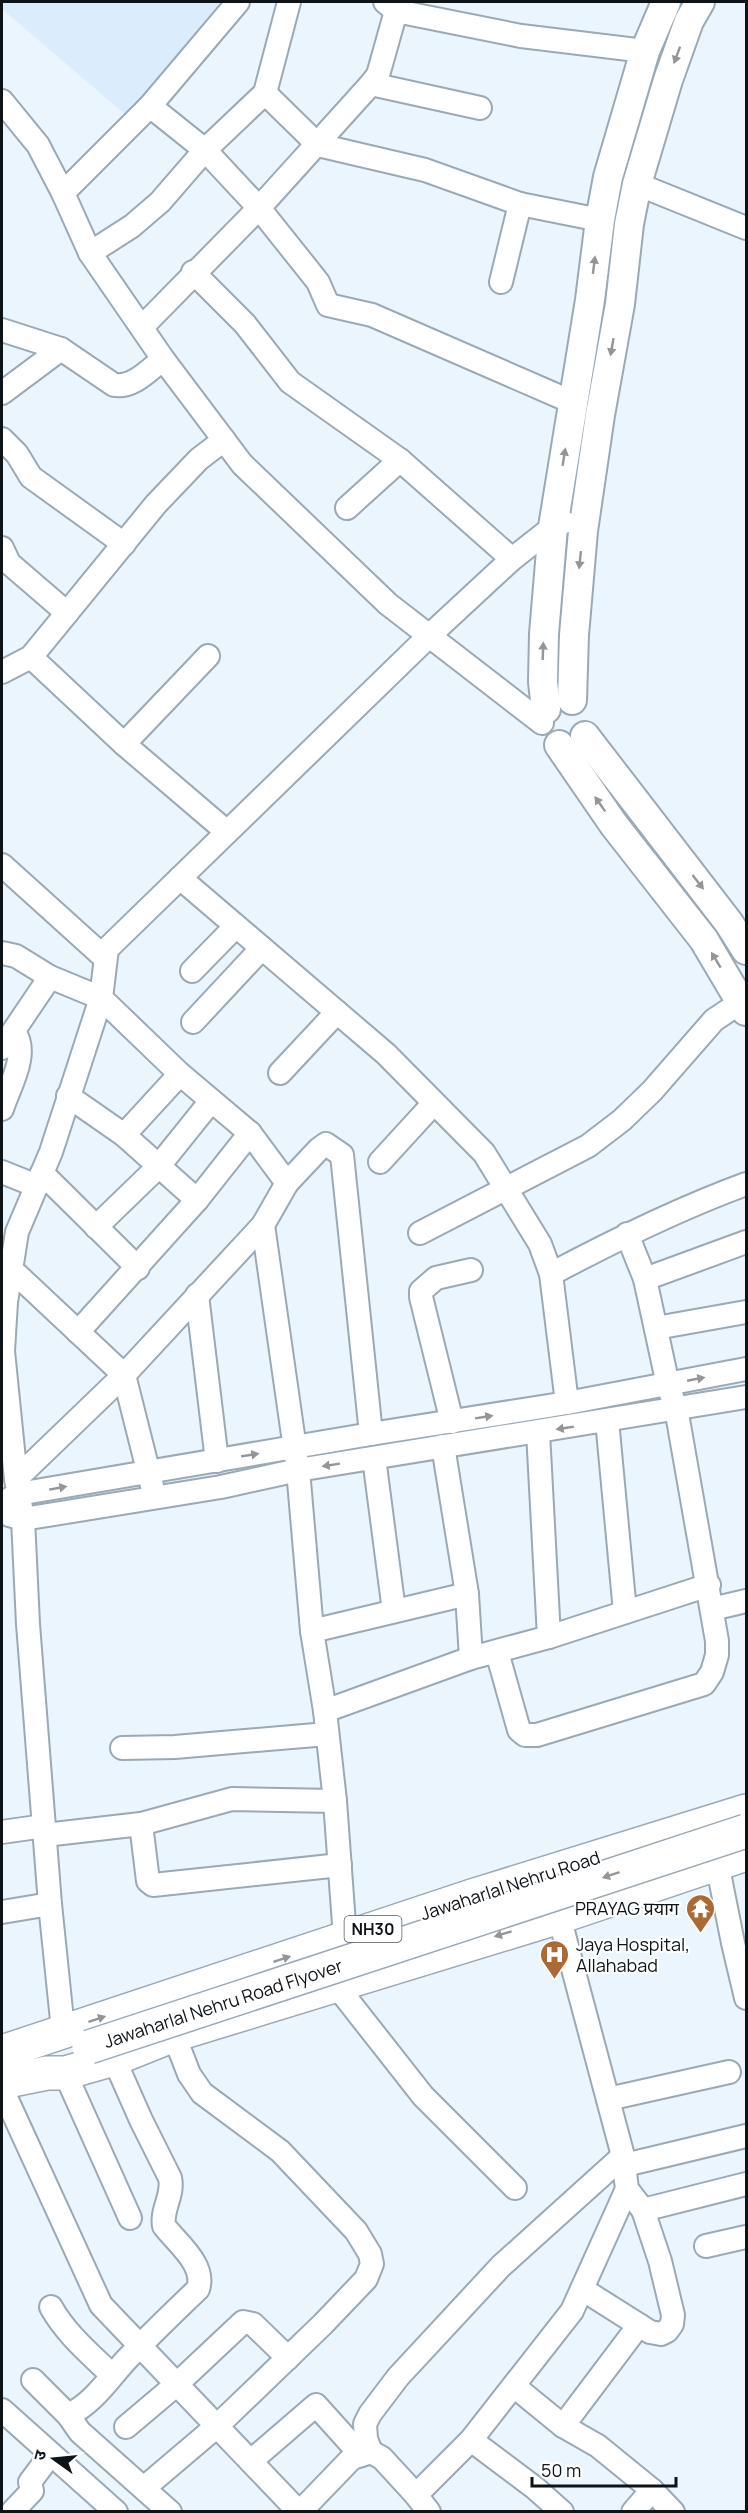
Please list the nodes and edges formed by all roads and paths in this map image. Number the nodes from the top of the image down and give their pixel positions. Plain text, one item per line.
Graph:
1 (238, 2) edge
2 (289, 2) edge
3 (666, 2) edge
4 (700, 2) edge
5 (391, 6) edge
6 (645, 51) junction
7 (371, 84) junction
8 (265, 93) junction
9 (150, 106) junction
10 (480, 108) dead end
11 (6, 116) edge
12 (318, 145) junction
13 (205, 150) junction
14 (637, 184) junction
15 (63, 193) junction
16 (520, 204) junction
17 (260, 208) junction
18 (600, 220) junction
19 (747, 228) edge
20 (90, 253) junction
21 (193, 272) junction
22 (501, 282) dead end
23 (142, 327) junction
24 (2, 330) edge
25 (61, 349) junction
26 (163, 359) junction
27 (7, 384) edge
28 (572, 402) junction
29 (224, 440) junction
30 (4, 445) edge
31 (400, 460) junction
32 (347, 508) dead end
33 (586, 513) junction
34 (553, 527) junction
35 (124, 544) junction
36 (2, 548) edge
37 (512, 559) junction
38 (67, 613) junction
39 (430, 635) junction
40 (208, 656) dead end
41 (31, 657) junction
42 (3, 669) edge
43 (553, 711) junction
44 (572, 741) junction
45 (124, 744) junction
46 (226, 832) junction
47 (673, 850) junction
48 (2, 865) edge
49 (649, 869) junction
50 (180, 878) junction
51 (236, 926) junction
52 (262, 948) junction
53 (747, 950) edge
54 (211, 952) junction
55 (2, 953) edge
56 (105, 958) junction
57 (192, 971) dead end
58 (50, 977) junction
59 (233, 979) junction
60 (101, 998) junction
61 (744, 1006) edge
62 (337, 1012) junction
63 (193, 1022) dead end
64 (8, 1040) edge
65 (280, 1073) dead end
66 (180, 1074) junction
67 (68, 1096) junction
68 (211, 1101) junction
69 (434, 1103) junction
70 (2, 1109) edge
71 (250, 1133) junction
72 (124, 1135) junction
73 (380, 1162) dead end
74 (158, 1167) junction
75 (2, 1172) edge
76 (39, 1180) junction
77 (287, 1183) junction
78 (747, 1184) edge
79 (505, 1188) junction
80 (197, 1200) junction
81 (263, 1225) junction
82 (96, 1227) junction
83 (420, 1233) dead end
84 (627, 1234) junction
85 (747, 1242) edge
86 (138, 1268) junction
87 (11, 1269) junction
88 (471, 1270) dead end
89 (551, 1274) junction
90 (645, 1279) junction
91 (197, 1295) junction
92 (747, 1312) edge
93 (656, 1328) junction
94 (78, 1332) junction
95 (2, 1356) edge
96 (747, 1369) edge
97 (123, 1376) junction
98 (668, 1385) junction
99 (567, 1403) junction
100 (745, 1404) edge
101 (676, 1408) junction
102 (607, 1420) junction
103 (452, 1422) junction
104 (538, 1432) junction
105 (371, 1434) junction
106 (443, 1446) junction
107 (374, 1458) junction
108 (296, 1459) junction
109 (217, 1461) junction
110 (149, 1472) junction
111 (12, 1492) edge
112 (154, 1496) junction
113 (12, 1516) edge
114 (709, 1585) junction
115 (467, 1594) junction
116 (747, 1601) edge
117 (712, 1609) junction
118 (394, 1611) junction
119 (625, 1612) junction
120 (312, 1631) junction
121 (549, 1637) junction
122 (497, 1652) junction
123 (471, 1658) junction
124 (325, 1711) junction
125 (327, 1734) junction
126 (122, 1748) dead end
127 (335, 1801) junction
128 (747, 1811) edge
129 (141, 1824) junction
130 (747, 1830) edge
131 (44, 1831) junction
132 (2, 1832) edge
133 (732, 1858) edge
134 (340, 1865) junction
135 (550, 1872) junction
136 (50, 1904) junction
137 (2, 1912) edge
138 (559, 1917) junction
139 (345, 1938) junction
140 (335, 1984) junction
141 (747, 1998) edge
142 (174, 2036) junction
143 (89, 2045) junction
144 (2, 2052) edge
145 (729, 2072) dead end
146 (56, 2073) junction
147 (2, 2082) edge
148 (2, 2089) edge
149 (608, 2099) junction
150 (747, 2136) edge
151 (624, 2161) junction
152 (747, 2184) edge
153 (515, 2188) dead end
154 (627, 2189) junction
155 (643, 2210) junction
156 (130, 2218) dead end
157 (747, 2237) edge
158 (706, 2247) dead end
159 (582, 2289) junction
160 (51, 2307) dead end
161 (639, 2325) junction
162 (140, 2346) junction
163 (288, 2358) junction
164 (112, 2375) junction
165 (33, 2380) dead end
166 (177, 2384) junction
167 (514, 2386) junction
168 (2, 2410) edge
169 (68, 2415) junction
170 (217, 2426) junction
171 (563, 2426) junction
172 (126, 2427) dead end
173 (471, 2440) junction
174 (366, 2453) junction
175 (51, 2454) junction
176 (251, 2461) junction
177 (144, 2488) junction
178 (652, 2490) junction
179 (422, 2503) edge
180 (12, 2511) edge
181 (116, 2511) edge
182 (170, 2511) edge
183 (299, 2511) edge
184 (562, 2511) edge
185 (633, 2511) edge
186 (673, 2511) edge

1 - 9 street
2 - 8 street
3 - 6 main road
4 -> 14 main road
5 - 6 street
5 - 7 street
6 - 18 main road
7 - 10 street
7 - 12 street
8 - 12 street
8 - 13 street
9 - 13 street
9 - 15 street
11 - 15 street
12 - 16 street
12 - 17 street
13 - 17 street
13 - 20 street
14 - 19 street
14 -> 33 main road
15 - 20 street
16 - 18 street
16 - 22 street
17 - 21 street
17 - 28 street
28 -> 18 main road
20 - 23 street
21 - 23 street
21 - 31 street
23 - 26 street
24 - 25 street
25 - 26 street
25 - 27 street
26 - 29 street
34 -> 28 main road
29 - 35 street
29 - 39 street
30 - 35 street
31 - 32 street
31 - 37 street
33 - 34 street
33 -> 43 main road
34 - 37 street
43 -> 34 main road
35 - 38 street
36 - 38 street
37 - 39 street
38 - 41 street
39 - 43 street
39 - 46 street
40 - 45 street
41 - 42 street
41 - 45 street
43 - 44 main road
43 - 44 main road
44 - 47 main road
49 -> 44 main road
45 - 46 street
46 - 50 street
47 - 49 main road
47 -> 53 main road
48 - 56 street
61 -> 49 main road
50 - 51 street
50 - 56 street
51 - 52 street
51 - 54 street
52 - 59 street
52 - 62 street
54 - 57 street
54 - 59 street
55 - 58 street
56 - 60 street
58 - 60 street
58 - 64 street
59 - 63 street
60 - 66 street
60 - 67 street
61 - 79 street
62 - 65 street
62 - 69 street
64 - 70 street
66 - 68 street
66 - 72 street
67 - 72 street
67 - 76 street
68 - 71 street
68 - 74 street
69 - 73 street
69 - 79 street
71 - 77 street
71 - 80 street
72 - 74 street
74 - 80 street
74 - 82 street
75 - 76 street
76 - 82 street
76 - 87 street
77 - 81 street
77 - 105 street
78 - 84 street
79 - 83 street
79 - 89 street
80 - 86 street
81 - 91 street
81 - 108 street
82 - 86 street
84 - 89 street
84 - 90 street
85 - 90 street
86 - 94 street
87 - 94 street
87 - 95 street
88 - 103 street
89 - 99 street
90 - 93 street
91 - 97 street
91 - 109 street
92 - 93 street
93 - 98 street
94 - 97 street
95 - 111 street
98 -> 96 street
97 - 110 street
97 - 111 street
98 - 99 street
98 - 101 street
103 -> 99 street
100 - 101 street
101 - 102 street
101 - 114 street
102 -> 104 street
102 - 119 street
103 - 105 street
104 - 106 street
104 - 121 street
105 - 108 street
106 - 107 street
106 - 115 street
107 -> 108 street
107 - 118 street
109 -> 108 street
108 - 112 street
108 - 120 street
109 - 110 street
111 -> 110 street
110 - 112 street
111 - 113 street
112 - 113 street
113 - 131 street
114 - 117 street
114 - 119 street
115 - 118 street
115 - 123 street
116 - 117 street
117 - 122 street
118 - 120 street
119 - 121 street
120 - 124 street
121 - 122 street
122 - 123 street
123 - 124 street
124 - 125 street
125 - 126 street
125 - 127 street
127 - 129 street
127 - 134 street
128 - 135 highway, Jawaharlal Nehru Road / NH30
129 - 131 street
129 - 134 street
130 -> 143 highway, Jawaharlal Nehru Road Flyover, bridge
131 - 132 street
131 - 136 street
133 - 138 highway, Jawaharlal Nehru Road / NH30
133 - 141 street
134 - 139 street
135 - 138 street
135 - 139 highway, Jawaharlal Nehru Road / NH30
136 - 137 street
136 - 143 street
138 -> 140 highway, Jawaharlal Nehru Road / NH30
138 - 149 street
143 -> 139 highway, Jawaharlal Nehru Road / NH30
140 - 142 highway, Jawaharlal Nehru Road / NH30
140 - 153 street
142 - 143 highway, Jawaharlal Nehru Road / NH30
142 - 163 street
143 - 144 highway, Jawaharlal Nehru Road / NH30
143 - 146 highway, Jawaharlal Nehru Road Flyover
143 - 162 street
145 - 149 street
146 - 147 highway
146 - 156 street
148 - 162 street
149 - 151 street
150 - 151 street
151 - 154 street
151 - 174 street
152 - 155 street
154 - 155 street
154 - 159 street
155 - 161 street
157 - 158 street
159 - 161 street
159 - 167 street
160 - 164 street
161 - 171 street
162 - 164 street
162 - 166 street
163 - 166 street
163 - 170 street
164 - 169 street
165 - 169 street
166 - 170 street
166 - 172 street
167 - 171 street
167 - 173 street
168 - 175 street
169 - 177 street
170 - 176 street
170 - 177 street
171 - 178 street
173 - 179 street
173 - 184 street
174 - 176 street
174 - 179 street
174 - 183 street
175 - 180 street
175 - 181 street
176 - 183 street
177 - 182 street
178 - 185 street
178 - 186 street

